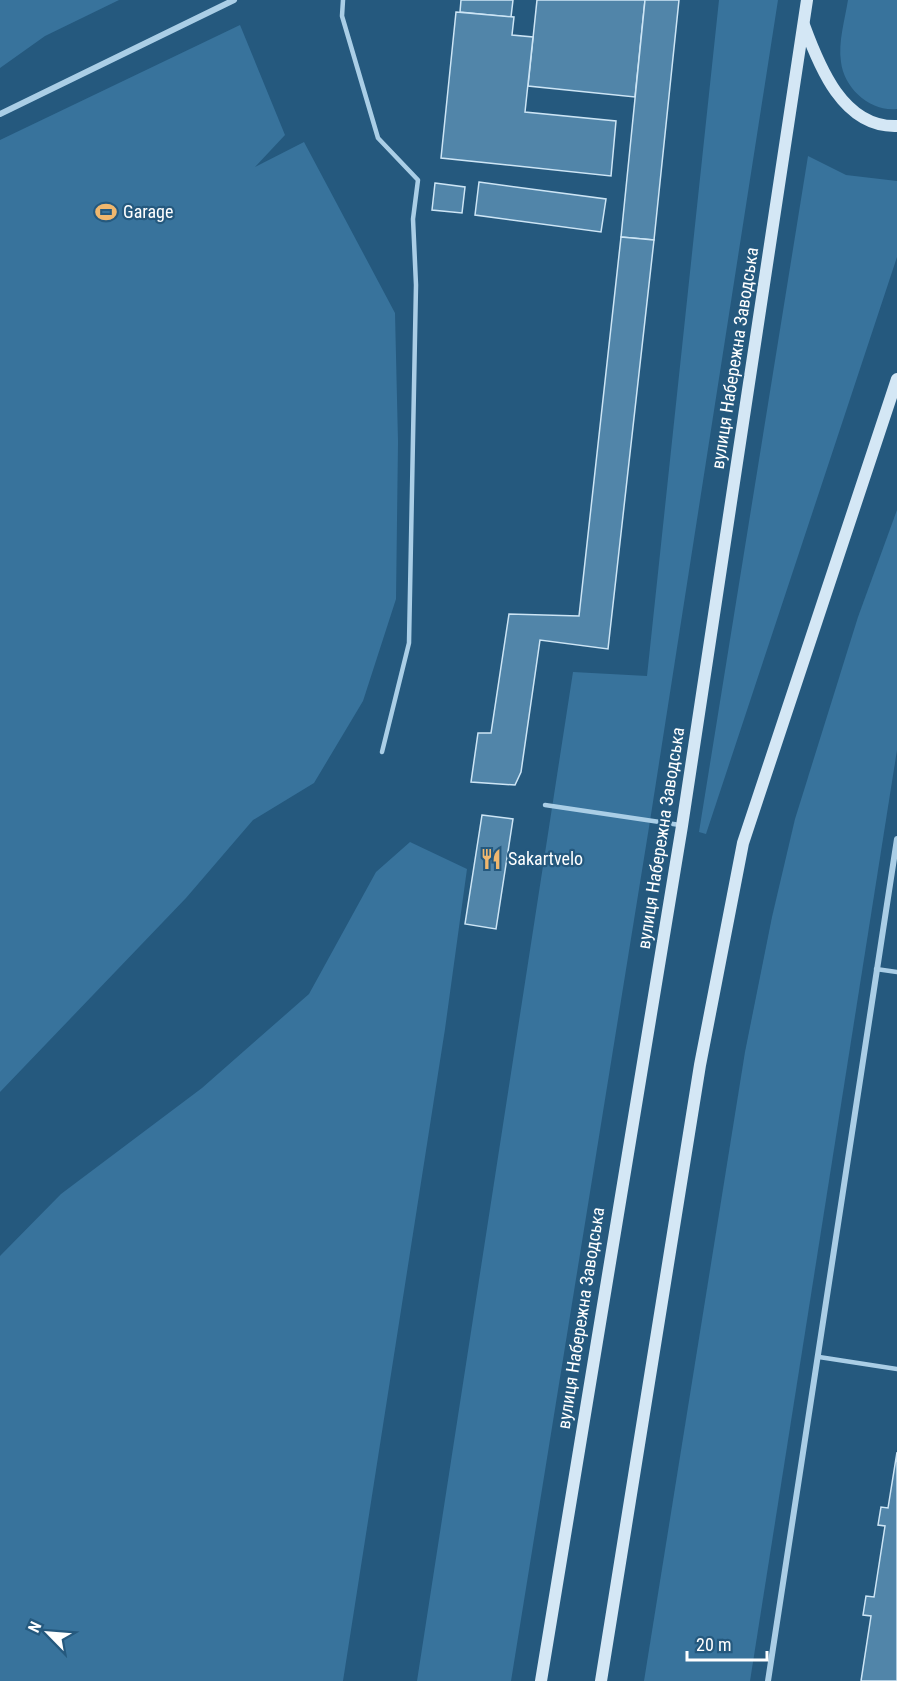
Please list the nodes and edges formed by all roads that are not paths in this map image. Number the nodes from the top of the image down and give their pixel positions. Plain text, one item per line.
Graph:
1 (234, 0) edge
2 (343, 0) edge
3 (807, 0) edge
4 (804, 24) junction
5 (0, 114) edge
6 (897, 126) edge
7 (897, 379) edge
8 (382, 752) dead end
9 (545, 805) dead end
10 (682, 826) junction
11 (897, 839) edge
12 (876, 969) junction
13 (897, 972) edge
14 (819, 1357) junction
15 (897, 1369) edge
16 (541, 1681) edge
17 (601, 1681) edge
18 (768, 1681) edge

1 - 5 street
2 - 8 lane
3 - 4 main road, вулиця Набережна Заводська
4 - 6 main road
4 - 10 main road, вулиця Набережна Заводська
7 - 17 main road
9 - 10 lane
10 - 16 main road, вулиця Набережна Заводська
11 - 12 street
12 - 13 lane
12 - 14 street
14 - 15 lane
14 - 18 street

